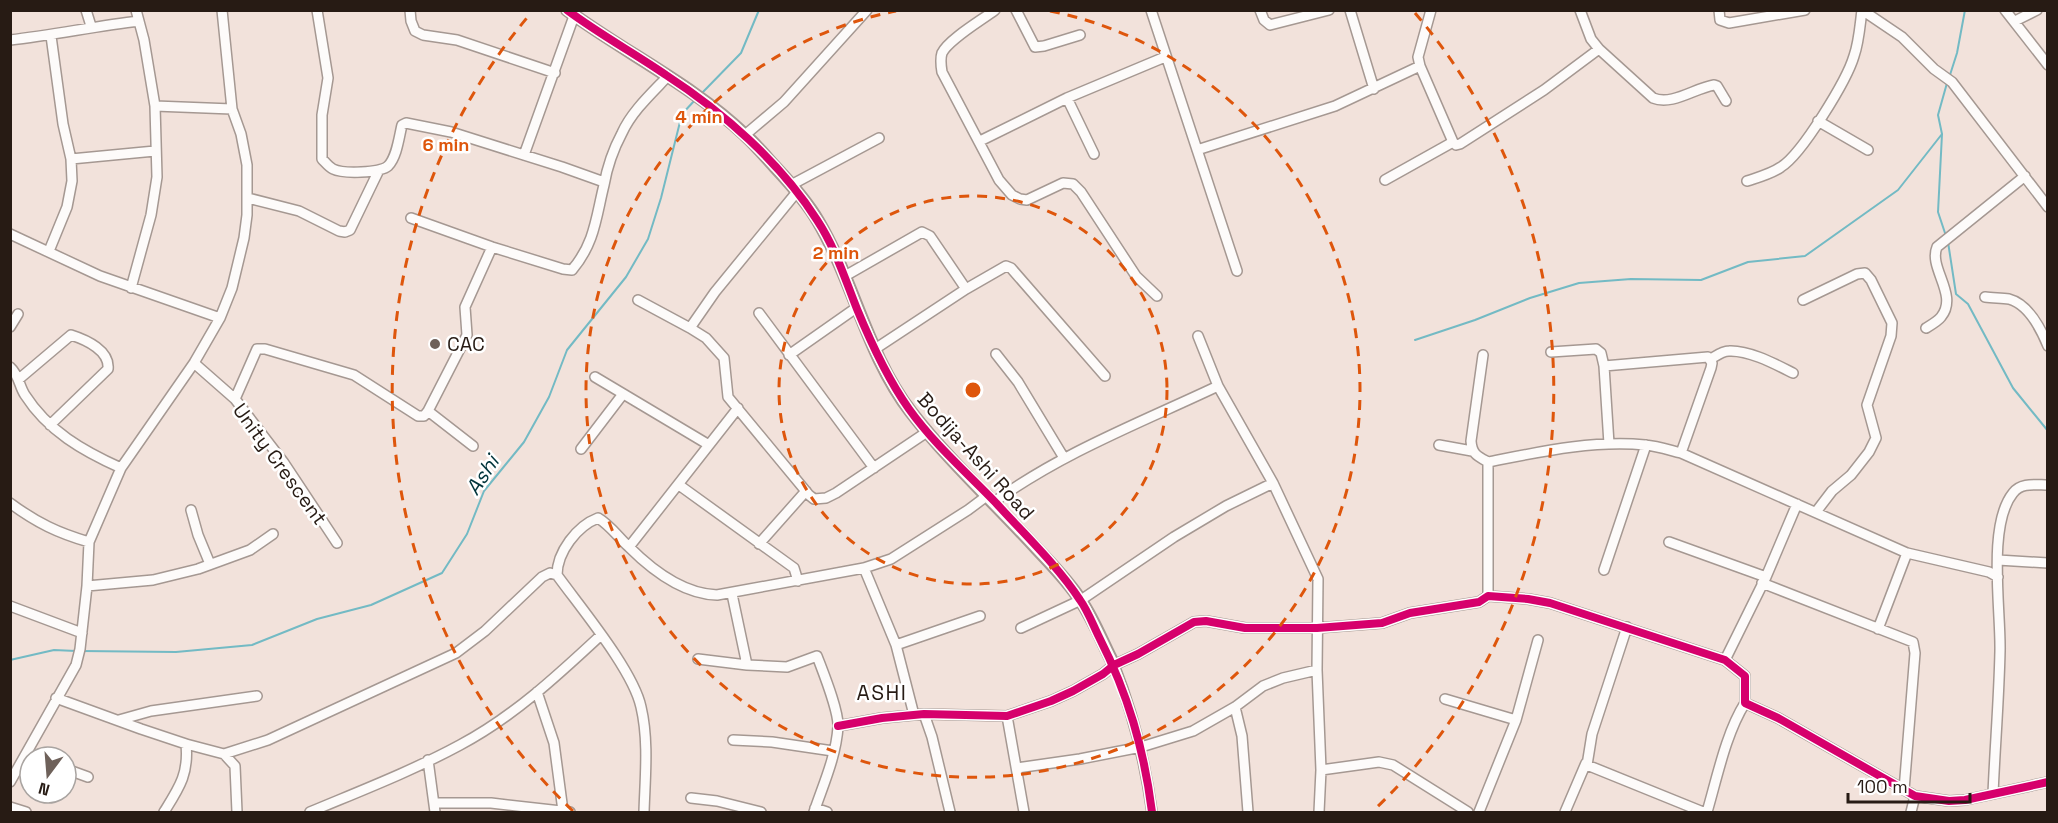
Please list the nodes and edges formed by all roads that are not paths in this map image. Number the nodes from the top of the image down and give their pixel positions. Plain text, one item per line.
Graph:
1 (86, 10) edge
2 (136, 10) edge
3 (222, 10) edge
4 (317, 10) edge
5 (410, 10) edge
6 (867, 10) edge
7 (995, 10) edge
8 (1016, 10) edge
9 (1151, 10) edge
10 (1260, 10) edge
11 (1329, 10) edge
12 (1350, 10) edge
13 (1431, 10) edge
14 (1580, 10) edge
15 (1719, 10) edge
16 (1805, 10) edge
17 (1862, 10) edge
18 (2005, 10) edge
19 (2037, 10) edge
20 (571, 13) edge
21 (139, 21) junction
22 (2015, 21) junction
23 (91, 26) junction
24 (1080, 35) dead end
25 (51, 36) junction
26 (10, 40) edge
27 (1599, 49) junction
28 (1165, 57) junction
29 (2048, 65) edge
30 (1420, 66) junction
31 (555, 73) junction
32 (669, 76) junction
33 (1374, 89) junction
34 (1067, 98) junction
35 (1726, 102) dead end
36 (155, 106) junction
37 (232, 109) junction
38 (1818, 121) junction
39 (745, 135) junction
40 (879, 138) dead end
41 (980, 141) junction
42 (1453, 142) junction
43 (1197, 150) junction
44 (1868, 150) dead end
45 (155, 151) junction
46 (1094, 154) dead end
47 (524, 155) junction
48 (71, 159) junction
49 (378, 172) junction
50 (2025, 176) junction
51 (1385, 180) dead end
52 (1747, 181) dead end
53 (604, 182) junction
54 (794, 189) junction
55 (248, 198) junction
56 (2048, 207) edge
57 (411, 218) dead end
58 (10, 234) edge
59 (492, 247) junction
60 (49, 251) junction
61 (1237, 271) dead end
62 (845, 276) junction
63 (131, 288) junction
64 (966, 289) junction
65 (1157, 296) dead end
66 (1985, 297) dead end
67 (638, 300) dead end
68 (1803, 300) dead end
69 (856, 308) junction
70 (759, 313) dead end
71 (18, 314) dead end
72 (220, 318) junction
73 (10, 327) edge
74 (690, 328) junction
75 (1926, 328) dead end
76 (1198, 336) dead end
77 (2048, 346) edge
78 (875, 349) junction
79 (1551, 352) dead end
80 (996, 354) dead end
81 (789, 355) junction
82 (1483, 356) dead end
83 (1711, 359) junction
84 (194, 363) junction
85 (1604, 366) junction
86 (10, 367) edge
87 (1793, 374) dead end
88 (1105, 376) dead end
89 (595, 377) dead end
90 (19, 379) junction
91 (1218, 386) junction
92 (623, 394) junction
93 (235, 399) junction
94 (738, 408) junction
95 (428, 411) junction
96 (50, 425) junction
97 (927, 432) junction
98 (1439, 444) dead end
99 (1610, 444) junction
100 (709, 445) junction
101 (1646, 445) junction
102 (473, 446) dead end
103 (581, 449) dead end
104 (1472, 451) junction
105 (1681, 453) junction
106 (1064, 458) junction
107 (1488, 462) junction
108 (121, 468) junction
109 (874, 468) junction
110 (1273, 483) junction
111 (679, 485) junction
112 (2048, 485) edge
113 (806, 491) junction
114 (991, 499) junction
115 (10, 503) edge
116 (1797, 504) junction
117 (191, 510) dead end
118 (1816, 512) junction
119 (273, 534) dead end
120 (89, 542) junction
121 (1669, 542) dead end
122 (337, 543) dead end
123 (759, 544) junction
124 (628, 547) junction
125 (1907, 553) junction
126 (1998, 560) junction
127 (2048, 563) edge
128 (210, 564) junction
129 (864, 568) junction
130 (1604, 570) dead end
131 (557, 575) junction
132 (1998, 577) junction
133 (1764, 580) junction
134 (798, 581) junction
135 (87, 586) junction
136 (732, 594) junction
137 (1488, 596) junction
138 (1081, 600) junction
139 (10, 606) edge
140 (980, 616) dead end
141 (1317, 627) junction
142 (1627, 627) junction
143 (1021, 628) dead end
144 (1878, 629) junction
145 (82, 633) junction
146 (601, 635) junction
147 (1538, 640) dead end
148 (896, 645) junction
149 (698, 659) dead end
150 (1725, 660) junction
151 (747, 665) junction
152 (1114, 665) junction
153 (1317, 670) junction
154 (537, 692) junction
155 (257, 696) dead end
156 (56, 698) junction
157 (1445, 699) dead end
158 (1744, 703) junction
159 (1235, 707) junction
160 (919, 715) junction
161 (1006, 716) junction
162 (119, 720) junction
163 (1516, 720) junction
164 (838, 726) junction
165 (733, 740) dead end
166 (186, 744) junction
167 (33, 745) edge
168 (1141, 747) junction
169 (833, 751) junction
170 (224, 754) junction
171 (428, 760) junction
172 (1586, 763) junction
173 (1017, 768) junction
174 (1321, 770) junction
175 (78, 773) edge
176 (88, 777) dead end
177 (2048, 782) edge
178 (1904, 790) junction
179 (1993, 794) junction
180 (1915, 796) junction
181 (691, 798) dead end
182 (10, 807) edge
183 (435, 808) edge
184 (1453, 808) edge
185 (815, 810) edge
186 (567, 812) edge
187 (26, 813) edge
188 (164, 813) edge
189 (237, 813) edge
190 (310, 813) edge
191 (644, 813) edge
192 (760, 813) edge
193 (827, 813) edge
194 (950, 813) edge
195 (1024, 813) edge
196 (1152, 813) edge
197 (1248, 813) edge
198 (1319, 813) edge
199 (1468, 813) edge
200 (1479, 813) edge
201 (1565, 813) edge
202 (1705, 813) edge
203 (1911, 813) edge

1 - 23 street
2 - 21 street
3 - 37 street
4 - 49 street
5 - 31 street
6 - 39 street
7 - 41 street
8 - 24 street
9 - 28 street
10 - 11 street
12 - 33 street
13 - 30 street
14 - 27 street
15 - 16 street
17 - 38 street
17 - 50 street
18 - 22 street
19 - 22 street
20 - 31 street
20 - 32 street, Bodija-Ashi Road
21 - 23 street
21 - 36 street
22 - 29 street
23 - 25 street
25 - 26 street
25 - 48 street
27 - 35 street
27 - 42 street
28 - 34 street
28 - 43 street
30 - 33 street
30 - 42 street
31 - 47 street
32 - 39 street, Bodija-Ashi Road
32 - 53 street
33 - 43 street
34 - 41 street
34 - 46 street
36 - 37 street
36 - 45 street
37 - 55 street
38 - 44 street
38 - 52 street
39 - 54 street, Bodija-Ashi Road
40 - 54 street
41 - 65 street
42 - 51 street
43 - 61 street
45 - 48 street
45 - 63 street
47 - 49 street
47 - 53 street
48 - 60 street
49 - 55 street
50 - 56 street
50 - 75 street
53 - 59 street
54 - 62 street, Bodija-Ashi Road
54 - 74 street
55 - 72 street
57 - 59 street
58 - 60 street
59 - 95 street
60 - 63 street
62 - 64 street
62 - 69 street, Bodija-Ashi Road
63 - 72 street
64 - 78 street
64 - 88 street
66 - 77 street
67 - 74 street
68 - 118 street
69 - 78 street, Bodija-Ashi Road
69 - 81 street
70 - 81 street
71 - 73 street
72 - 84 street
74 - 94 street
76 - 91 street
78 - 97 street, Bodija-Ashi Road
79 - 85 street
80 - 106 street
81 - 109 street
82 - 104 street
83 - 85 street
83 - 87 street
83 - 105 street
84 - 93 street, Unity Crescent
84 - 108 street
85 - 99 street
86 - 90 street
89 - 92 street
90 - 96 street
90 - 96 street
91 - 106 street
91 - 110 street
92 - 100 street
92 - 103 street
93 - 95 street
93 - 122 street, Unity Crescent
94 - 100 street
94 - 113 street
95 - 102 street
96 - 108 street
97 - 109 street
97 - 114 street, Bodija-Ashi Road
98 - 104 street
99 - 101 street
99 - 107 street
100 - 111 street
101 - 105 street
101 - 130 street
104 - 107 street
105 - 116 street
106 - 114 street
107 - 137 street
108 - 120 street
109 - 113 street
110 - 138 street
110 - 141 street
111 - 123 street
111 - 124 street
112 - 126 street
113 - 123 street
114 - 129 street
114 - 138 street, Bodija-Ashi Road
115 - 120 street
116 - 118 street
116 - 133 street
117 - 128 street
118 - 125 street
119 - 128 street
120 - 135 street
121 - 133 street
123 - 134 street
124 - 131 street
124 - 136 street
125 - 132 street
125 - 144 street
126 - 127 street
126 - 132 street
128 - 135 street
129 - 134 street
129 - 148 street
131 - 146 street
131 - 170 street
132 - 179 street
133 - 144 street
133 - 150 street
134 - 136 street
135 - 145 street
136 - 151 street
137 - 141 street
137 - 142 street
138 - 143 street
138 - 152 street, Bodija-Ashi Road
139 - 145 street
140 - 148 street
141 - 152 street
141 - 153 street
142 - 150 street
142 - 172 street
144 - 178 street
145 - 156 street
146 - 154 street
146 - 191 street
147 - 163 street
148 - 160 street
149 - 151 street
150 - 158 street
151 - 164 street
152 - 161 street
152 - 168 street, Bodija-Ashi Road
153 - 159 street
153 - 174 street
154 - 171 street
154 - 186 street
155 - 162 street
156 - 162 street
156 - 167 street
157 - 163 street
158 - 178 street
158 - 202 street
159 - 168 street
159 - 197 street
160 - 161 street
160 - 164 street
160 - 194 street
161 - 173 street
162 - 166 street
163 - 200 street
164 - 169 street
165 - 169 street
166 - 170 street
166 - 188 street
168 - 173 street
168 - 196 street, Bodija-Ashi Road
169 - 185 street
170 - 189 street
171 - 183 street
171 - 190 street
172 - 201 street
172 - 202 street
173 - 195 street
174 - 184 street
174 - 198 street
175 - 176 street
177 - 179 street
178 - 180 street
179 - 180 street
180 - 203 street
181 - 192 street
182 - 187 street
183 - 186 street
184 - 199 street
185 - 193 street

